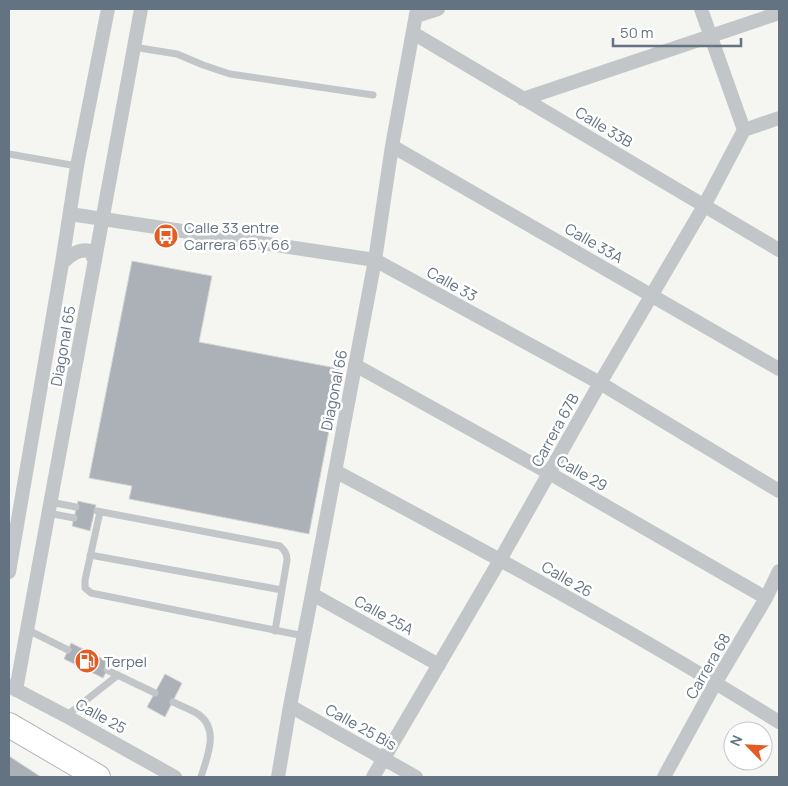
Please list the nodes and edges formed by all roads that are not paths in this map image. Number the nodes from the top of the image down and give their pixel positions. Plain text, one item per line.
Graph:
1 (108, 9) edge
2 (141, 9) edge
3 (438, 9) edge
4 (701, 9) edge
5 (416, 12) edge
6 (779, 13) edge
7 (413, 33) junction
8 (711, 36) junction
9 (133, 47) junction
10 (373, 95) dead end
11 (524, 99) junction
12 (779, 118) edge
13 (744, 130) junction
14 (392, 146) junction
15 (9, 154) edge
16 (77, 166) junction
17 (704, 206) junction
18 (70, 214) junction
19 (102, 219) junction
20 (779, 250) edge
21 (375, 260) junction
22 (62, 262) junction
23 (95, 262) junction
24 (652, 295) junction
25 (355, 365) junction
26 (779, 369) edge
27 (600, 383) junction
28 (335, 470) junction
29 (549, 473) junction
30 (779, 492) edge
31 (76, 507) dead end
32 (49, 508) junction
33 (74, 518) dead end
34 (90, 555) junction
35 (500, 560) junction
36 (779, 571) edge
37 (9, 572) edge
38 (282, 590) junction
39 (312, 594) junction
40 (766, 598) junction
41 (28, 630) junction
42 (275, 631) junction
43 (304, 636) junction
44 (68, 650) dead end
45 (439, 665) junction
46 (107, 670) dead end
47 (118, 675) junction
48 (716, 682) junction
49 (12, 688) edge
50 (155, 693) dead end
51 (173, 702) dead end
52 (290, 706) junction
53 (66, 716) junction
54 (779, 722) edge
55 (9, 724) edge
56 (384, 759) junction
57 (98, 777) edge
58 (175, 777) edge
59 (201, 777) edge
60 (278, 777) edge
61 (373, 777) edge
62 (416, 777) edge
63 (664, 777) edge

1 - 16 street, Diagonal 65
2 - 9 street, Diagonal 65
3 - 5 street
4 - 8 street
5 - 7 street, Diagonal 66
6 - 8 street
7 - 11 street, Calle 33B
7 - 14 street, Diagonal 66
8 - 11 street
8 - 13 street
9 - 10 lane
9 - 19 street, Diagonal 65
11 - 17 street, Calle 33B
12 - 13 street
13 - 17 street, Carrera 67B
14 - 21 street, Diagonal 66
14 - 24 street, Calle 33A
15 - 16 lane
16 - 18 street, Diagonal 65
17 - 20 street, Calle 33B
17 - 24 street, Carrera 67B
18 - 19 street, Calle 33
18 - 22 street, Diagonal 65
19 - 21 street, Calle 33
19 - 23 street, Diagonal 65
21 - 25 street, Diagonal 66
21 - 27 street, Calle 33
22 - 23 street
22 - 37 street, Diagonal 65
23 - 32 street, Diagonal 65
24 - 26 street, Calle 33A
24 - 27 street, Carrera 67B
25 - 28 street, Diagonal 66
25 - 29 street, Calle 29
27 - 29 street, Carrera 67B
27 - 30 street, Calle 33
28 - 35 street, Calle 26
28 - 39 street, Diagonal 66
29 - 35 street, Carrera 67B
29 - 40 street, Calle 29
31 - 32 lane
32 - 33 lane
32 - 41 street, Diagonal 65
34 - 38 lane
34 - 38 lane
34 - 42 lane
35 - 45 street, Carrera 67B
35 - 48 street, Calle 26
36 - 40 street, Carrera 68
38 - 42 lane
39 - 43 street, Diagonal 66
39 - 45 street, Calle 25A
40 - 48 street, Carrera 68
41 - 44 lane
41 - 49 street, Diagonal 65
42 - 43 lane
43 - 52 street, Diagonal 66
45 - 56 street, Carrera 67B
46 - 47 lane
47 - 50 lane
47 - 53 lane
48 - 54 street, Calle 26
48 - 63 street, Carrera 68
49 - 53 street, Calle 25
51 - 59 lane
52 - 56 street, Calle 25 Bis
52 - 60 street, Diagonal 66
53 - 58 street, Calle 25
55 - 57 highway
56 - 61 street, Carrera 67B
56 - 62 street, Calle 25 Bis

